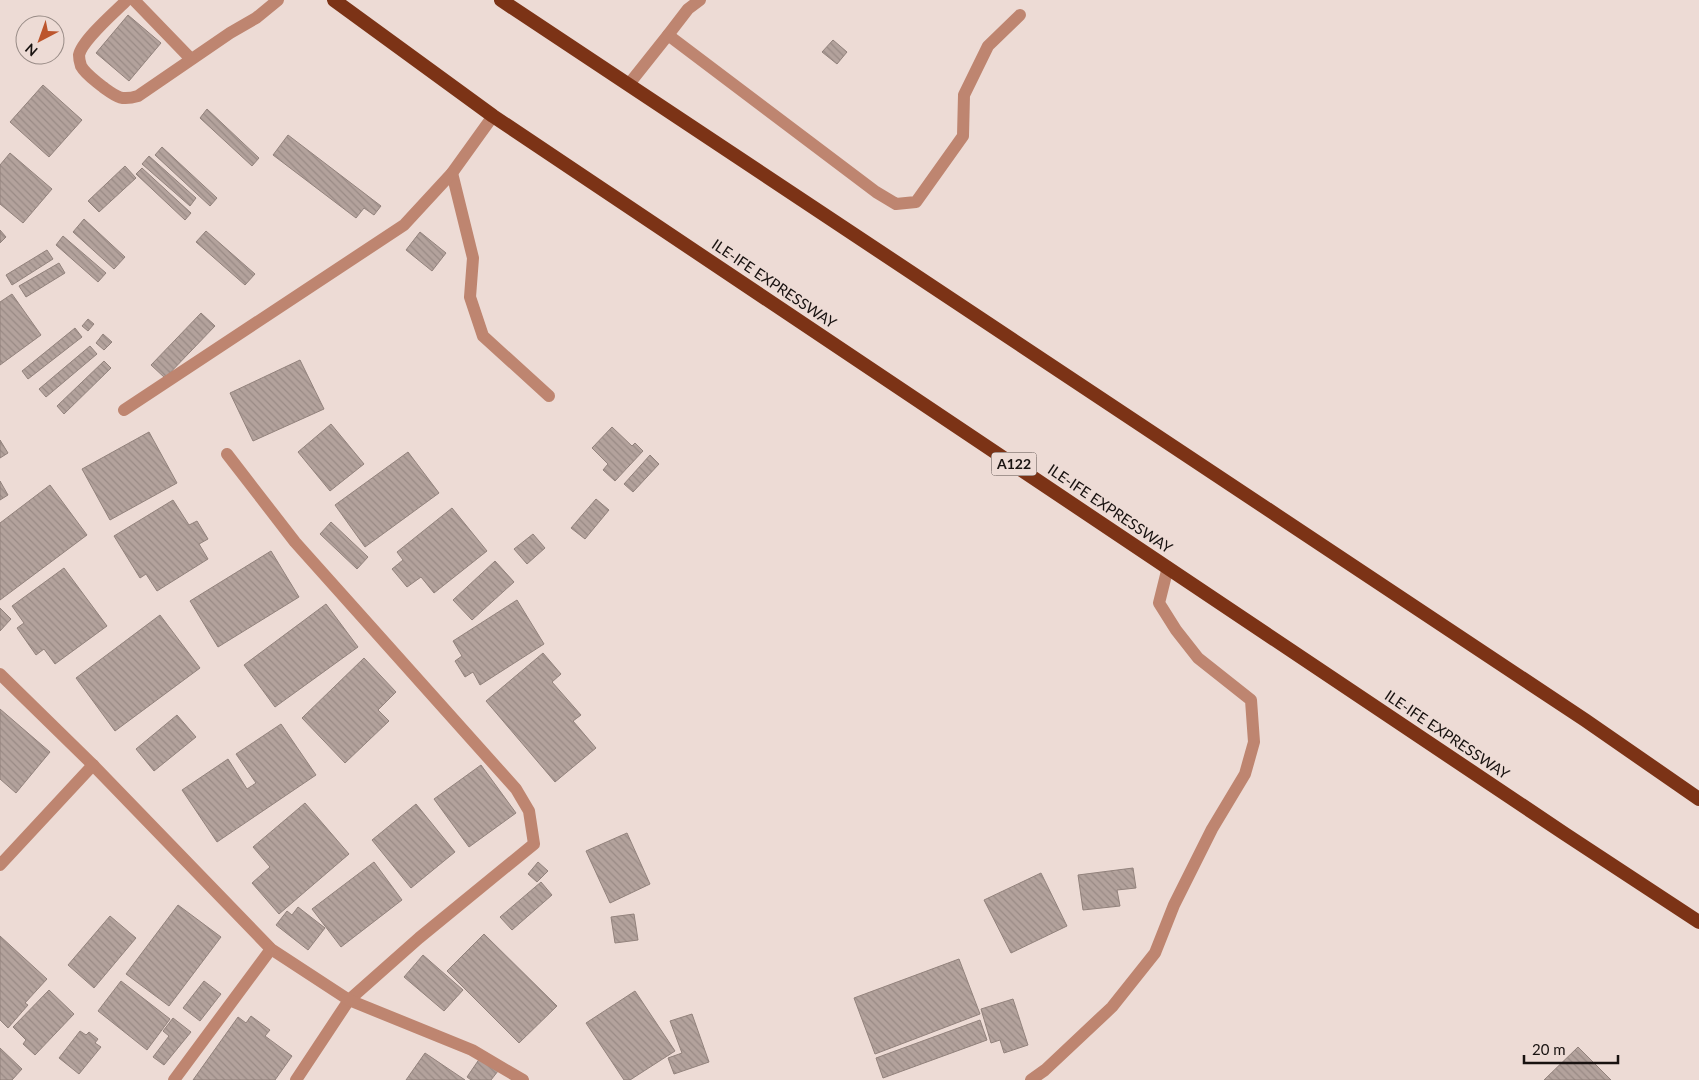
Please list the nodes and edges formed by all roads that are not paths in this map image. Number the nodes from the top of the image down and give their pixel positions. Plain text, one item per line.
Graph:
1 (127, 0) edge
2 (134, 0) edge
3 (278, 0) edge
4 (334, 0) edge
5 (501, 0) edge
6 (700, 0) edge
7 (1020, 15) dead end
8 (668, 36) junction
9 (191, 59) junction
10 (629, 84) junction
11 (493, 116) junction
12 (452, 173) junction
13 (548, 396) dead end
14 (124, 410) dead end
15 (226, 454) dead end
16 (1168, 567) junction
17 (0, 674) edge
18 (93, 765) junction
19 (1699, 800) edge
20 (0, 865) edge
21 (1699, 922) edge
22 (271, 950) junction
23 (349, 1000) junction
24 (174, 1080) edge
25 (296, 1080) edge
26 (523, 1080) edge
27 (1031, 1080) edge

1 - 9 street
2 - 9 street
3 - 9 street
4 - 11 highway, ILE-IFE EXPRESSWAY / A122
5 - 10 highway
6 - 8 street
7 - 8 street
8 - 10 street
10 - 19 highway
11 - 12 street
11 - 16 highway, ILE-IFE EXPRESSWAY / A122
12 - 13 street
12 - 14 street
15 - 23 street
16 - 21 highway, ILE-IFE EXPRESSWAY / A122
16 - 27 street
17 - 18 street
18 - 20 street
18 - 22 street
22 - 23 street
22 - 24 street
23 - 25 street
23 - 26 street

